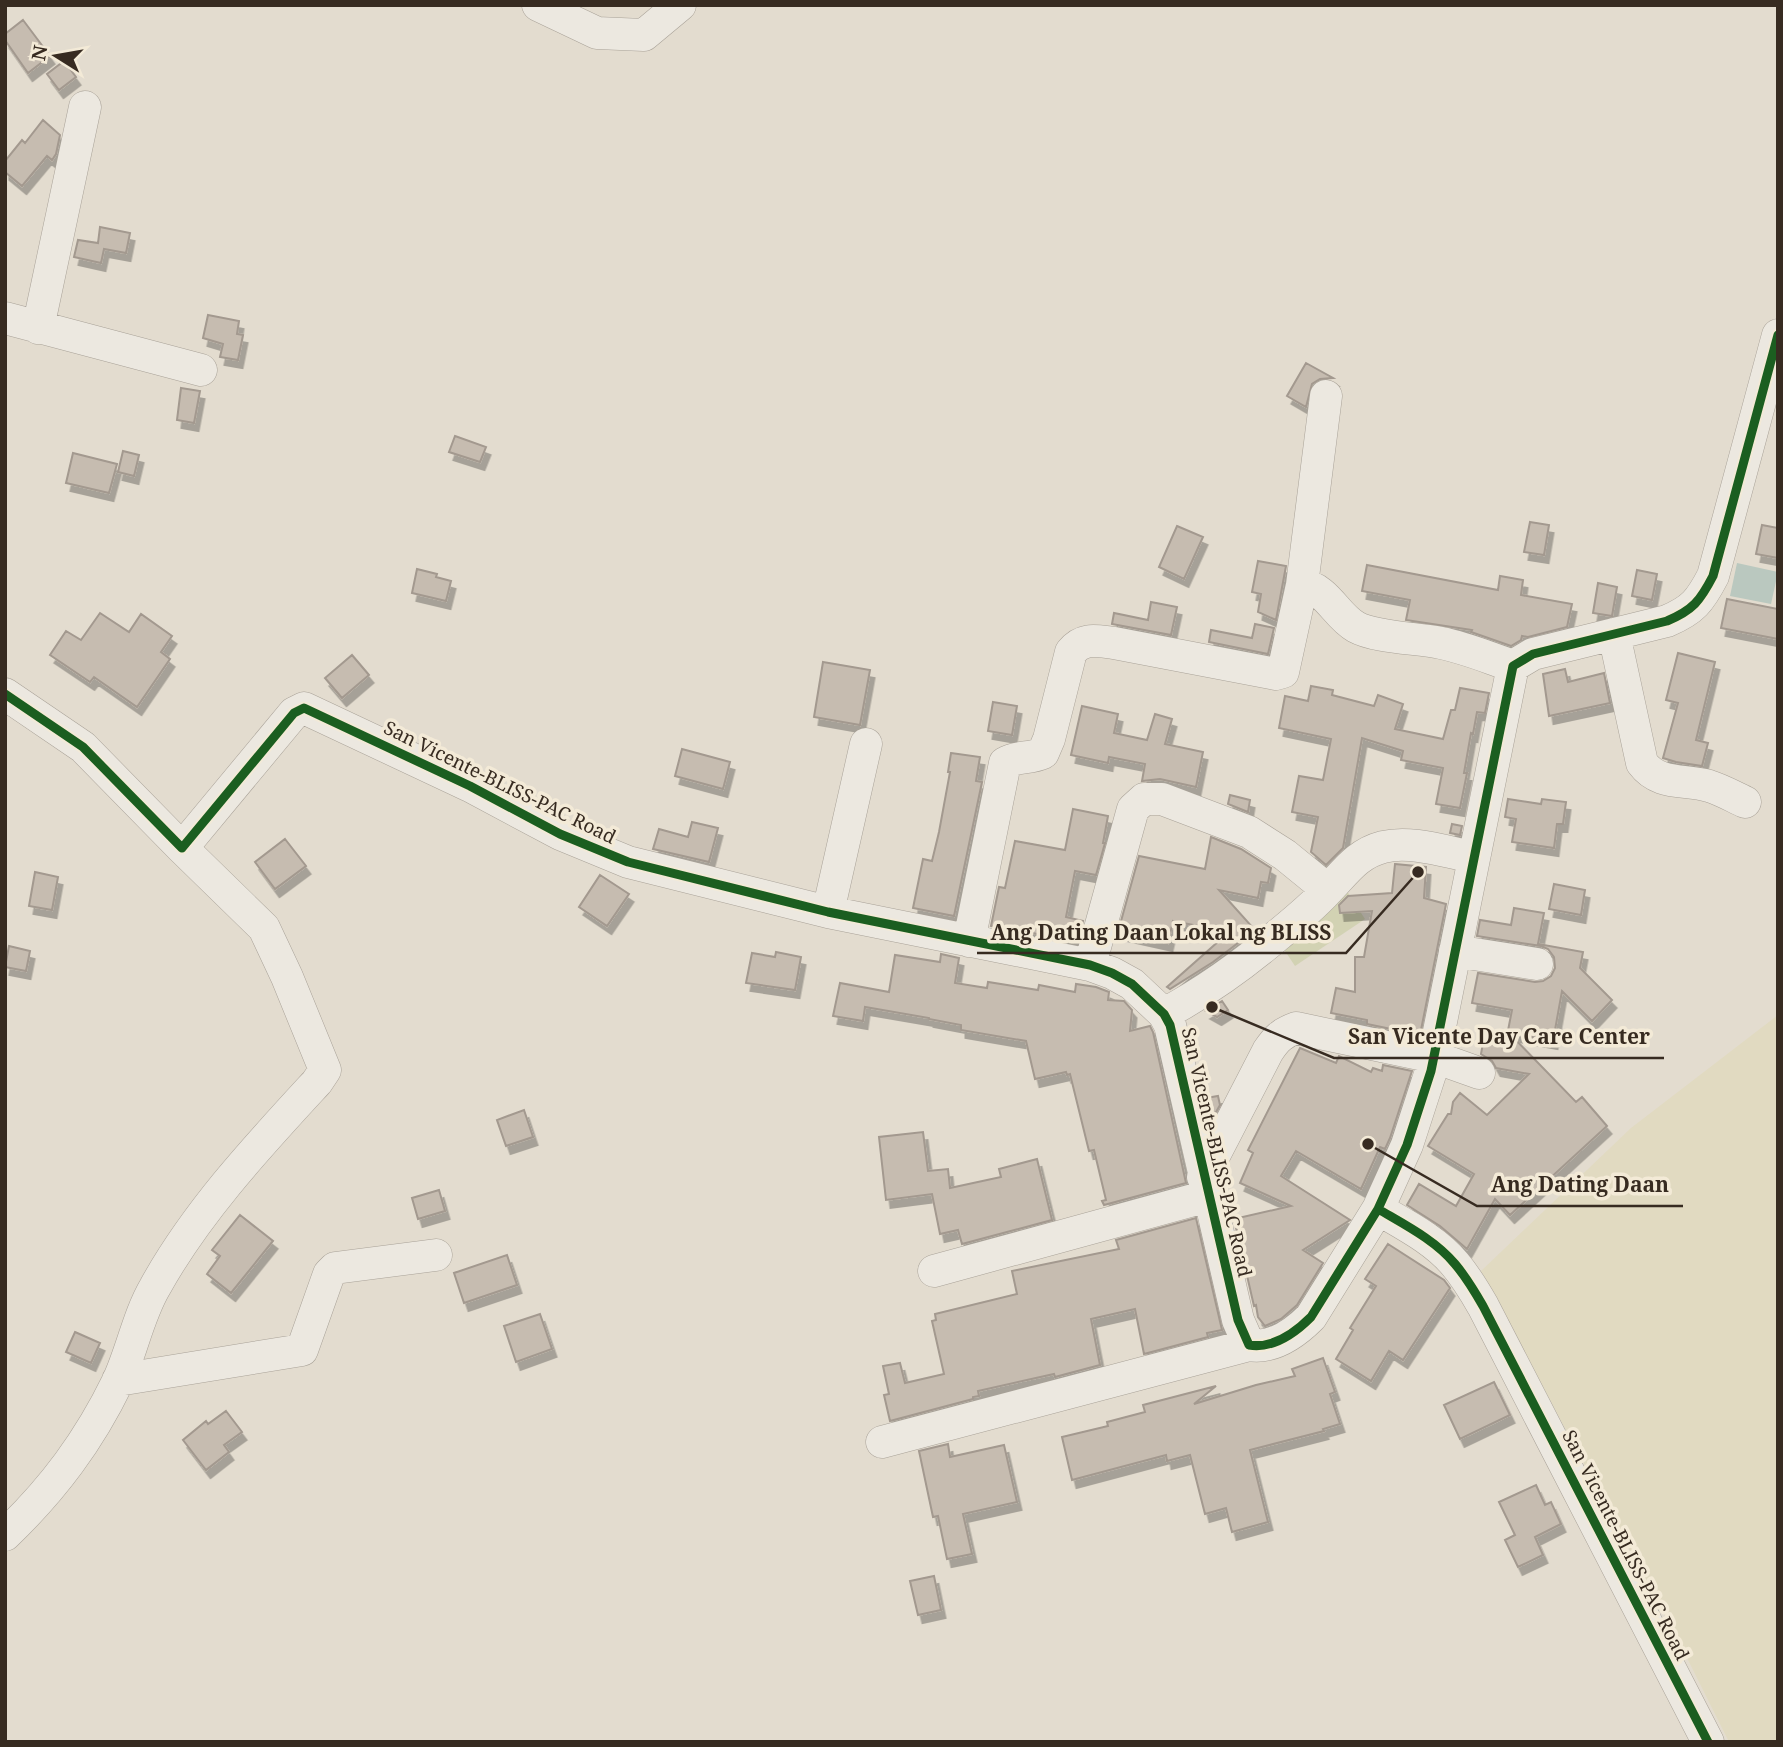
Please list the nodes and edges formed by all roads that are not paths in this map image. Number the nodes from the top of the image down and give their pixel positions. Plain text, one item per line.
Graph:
1 (538, 5) edge
2 (680, 5) edge
3 (85, 107) dead end
4 (5, 318) edge
5 (38, 328) junction
6 (1778, 336) edge
7 (201, 370) dead end
8 (1326, 396) dead end
9 (1302, 586) junction
10 (1615, 634) junction
11 (1513, 666) junction
12 (5, 694) edge
13 (866, 744) dead end
14 (1745, 802) dead end
15 (183, 848) junction
16 (1473, 857) junction
17 (1328, 890) junction
18 (828, 912) junction
19 (969, 941) junction
20 (1455, 951) junction
21 (1537, 964) dead end
22 (1090, 965) junction
23 (1164, 1014) junction
24 (1434, 1057) junction
25 (1479, 1073) dead end
26 (1205, 1186) junction
27 (1378, 1209) junction
28 (436, 1255) dead end
29 (934, 1271) dead end
30 (1249, 1345) junction
31 (118, 1380) junction
32 (882, 1442) dead end
33 (5, 1535) edge
34 (1708, 1742) edge

1 - 2 street
3 - 5 street
4 - 5 street
5 - 7 street
6 - 10 street
8 - 9 street
9 - 11 street
9 - 19 street
10 - 11 street
10 - 14 street
11 - 16 street
12 - 15 street
13 - 18 street
15 - 18 street, San Vicente-BLISS-PAC Road
15 - 31 street
16 - 17 street
16 - 20 street
17 - 22 street
17 - 23 street
18 - 19 street, San Vicente-BLISS-PAC Road
19 - 22 street, San Vicente-BLISS-PAC Road
20 - 21 street
20 - 24 street
22 - 23 street, San Vicente-BLISS-PAC Road
23 - 26 street, San Vicente-BLISS-PAC Road
24 - 25 street
24 - 26 street
24 - 27 street
26 - 29 street
26 - 30 street, San Vicente-BLISS-PAC Road
27 - 30 street
27 - 34 street, San Vicente-BLISS-PAC Road
28 - 31 street
30 - 32 street
31 - 33 street

